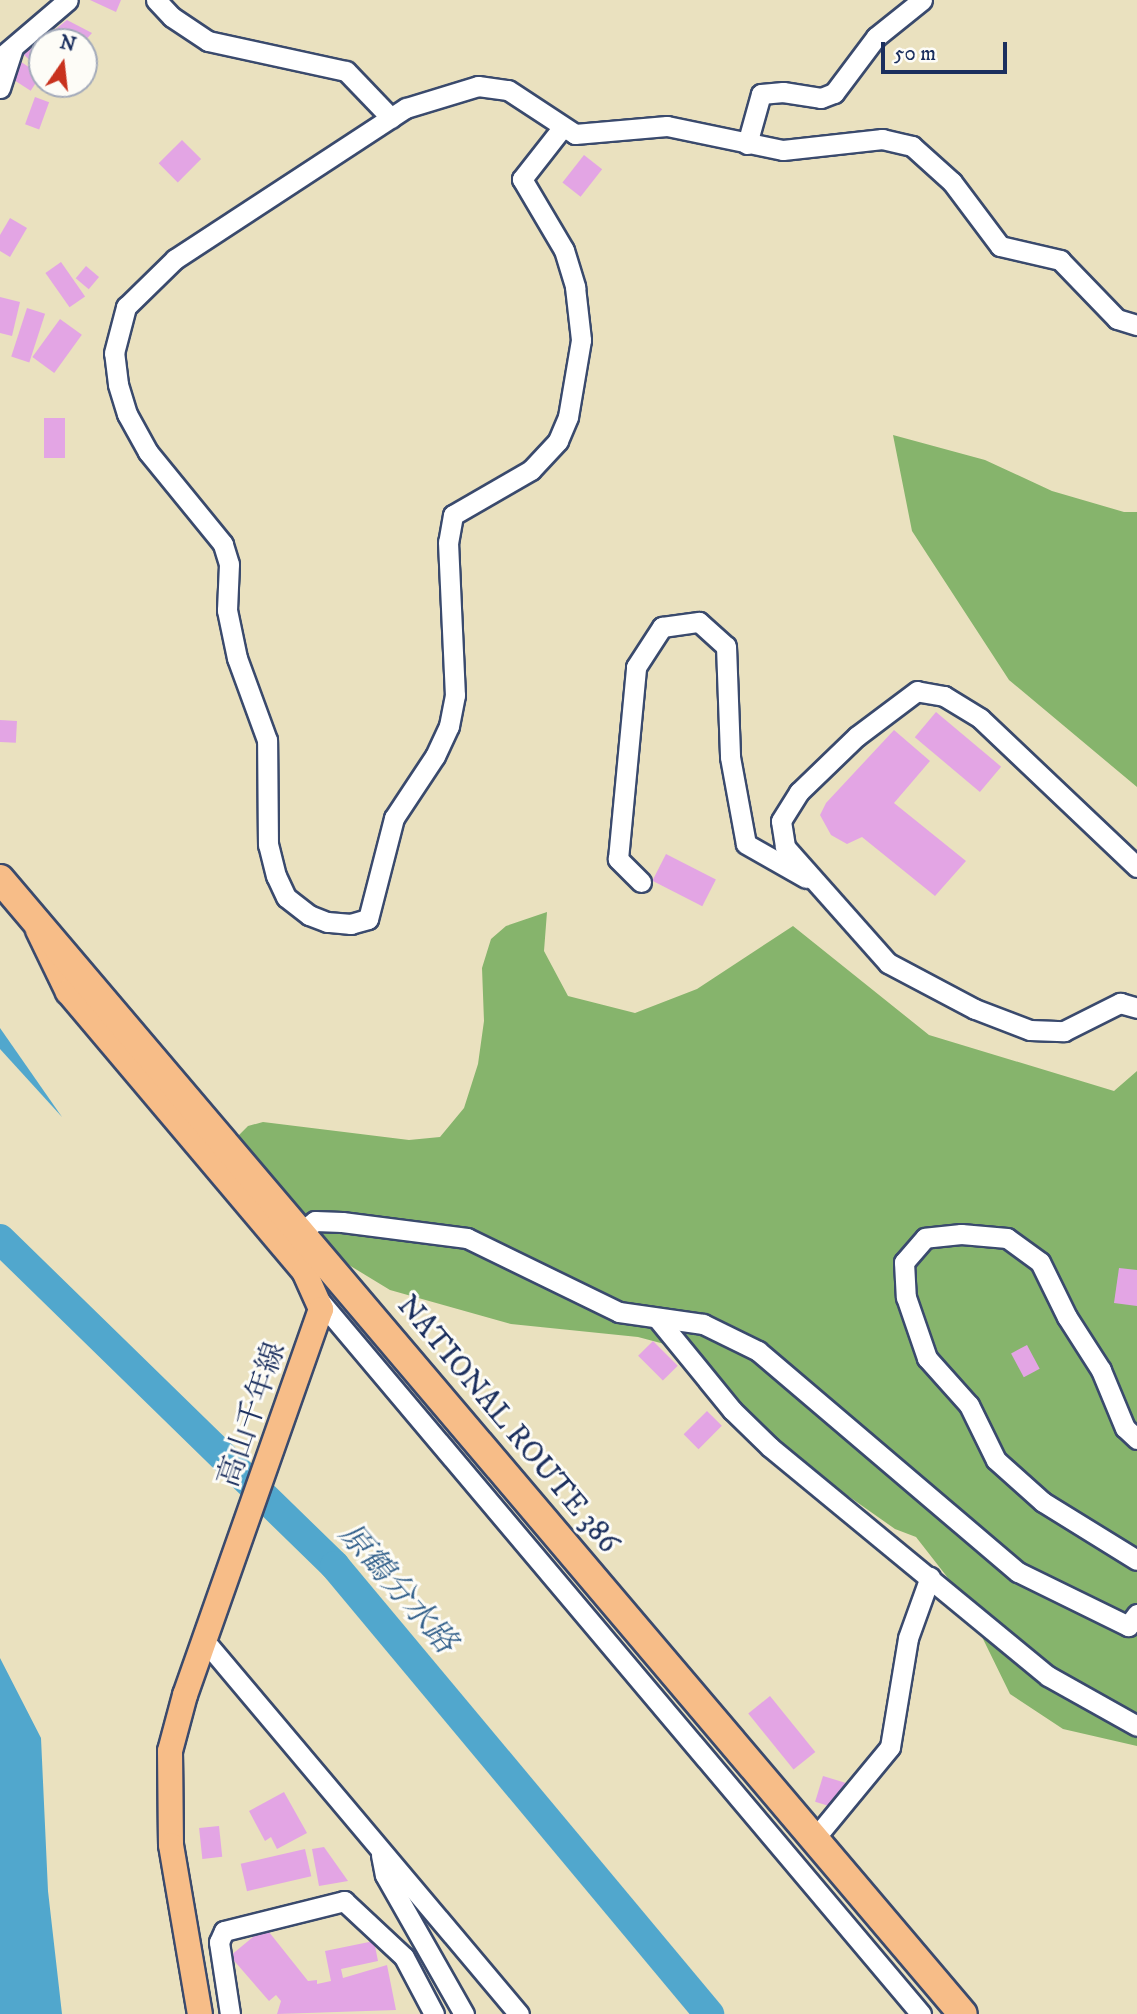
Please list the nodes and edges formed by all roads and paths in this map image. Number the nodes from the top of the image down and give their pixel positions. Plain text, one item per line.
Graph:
1 (68, 0) edge
2 (156, 0) edge
3 (922, 0) edge
4 (7, 53) edge
5 (0, 88) edge
6 (391, 118) junction
7 (562, 128) junction
8 (747, 145) junction
9 (1137, 325) edge
10 (1137, 867) edge
11 (0, 879) edge
12 (641, 882) dead end
13 (820, 886) junction
14 (34, 919) junction
15 (1137, 1009) edge
16 (300, 1233) junction
17 (320, 1309) junction
18 (657, 1318) junction
19 (1137, 1438) edge
20 (1137, 1560) edge
21 (930, 1577) junction
22 (1137, 1614) edge
23 (208, 1631) junction
24 (1137, 1726) edge
25 (815, 1838) junction
26 (379, 1849) junction
27 (200, 2014) edge
28 (230, 2014) edge
29 (434, 2014) edge
30 (464, 2014) edge
31 (519, 2014) edge
32 (921, 2014) edge
33 (963, 2014) edge

1 - 4 street
2 - 6 street
3 - 8 street
4 - 5 street
6 - 7 street
6 - 7 street
7 - 8 street
8 - 9 street
10 - 13 street
11 - 14 highway, NATIONAL ROUTE 386
12 - 13 street
13 - 15 street
14 - 16 highway, NATIONAL ROUTE 386
14 - 17 main road
16 - 18 street
16 - 25 highway, NATIONAL ROUTE 386
17 - 23 main road, 高山千年線
17 - 32 street
18 - 21 street
18 - 22 street
19 - 20 street
21 - 24 street
21 - 25 street
23 - 26 street
23 - 27 main road, 高山千年線
25 - 33 highway, NATIONAL ROUTE 386
26 - 30 street
26 - 31 street
28 - 29 street

